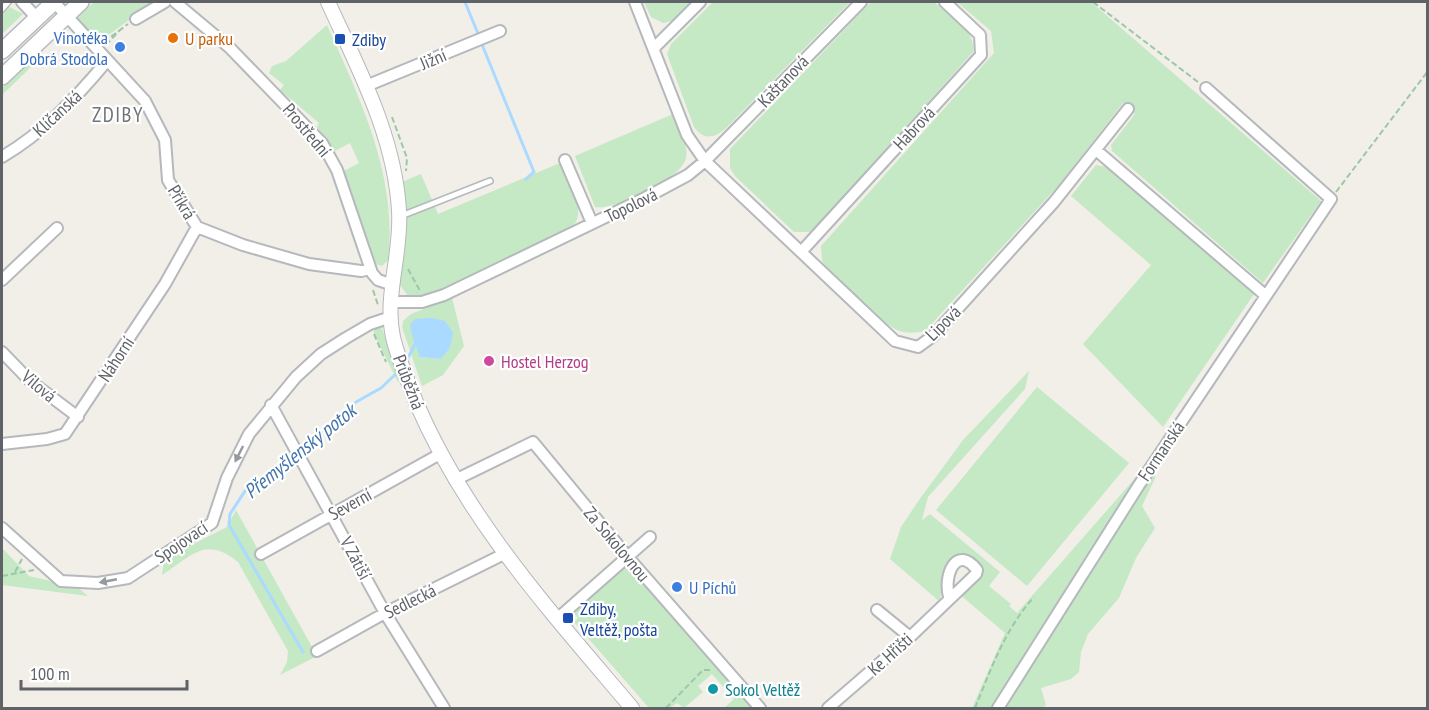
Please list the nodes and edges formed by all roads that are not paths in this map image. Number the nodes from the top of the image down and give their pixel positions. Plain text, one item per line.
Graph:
1 (8, 2) edge
2 (22, 2) edge
3 (54, 2) edge
4 (81, 2) edge
5 (165, 2) edge
6 (175, 2) edge
7 (328, 2) edge
8 (635, 2) edge
9 (700, 2) edge
10 (861, 2) edge
11 (945, 2) edge
12 (2, 9) edge
13 (66, 16) junction
14 (37, 18) junction
15 (136, 19) road end
16 (500, 31) dead end
17 (654, 48) junction
18 (2, 51) edge
19 (106, 62) junction
20 (2, 76) edge
21 (366, 87) junction
22 (1206, 88) road end
23 (1128, 109) dead end
24 (1096, 150) junction
25 (2, 157) edge
26 (565, 160) dead end
27 (705, 161) junction
28 (489, 181) dead end
29 (400, 216) junction
30 (592, 223) junction
31 (197, 227) junction
32 (57, 228) dead end
33 (801, 252) junction
34 (370, 269) junction
35 (2, 280) edge
36 (393, 285) junction
37 (1265, 295) junction
38 (385, 305) junction
39 (391, 317) junction
40 (2, 352) edge
41 (271, 405) junction
42 (78, 417) junction
43 (2, 444) edge
44 (440, 454) junction
45 (455, 480) junction
46 (332, 514) junction
47 (2, 528) edge
48 (650, 537) dead end
49 (261, 554) dead end
50 (504, 554) junction
51 (627, 556) junction
52 (949, 597) dead end
53 (877, 610) dead end
54 (385, 613) junction
55 (556, 619) junction
56 (910, 637) junction
57 (317, 651) dead end
58 (444, 708) edge
59 (632, 708) edge
60 (760, 708) edge
61 (828, 708) edge
62 (998, 708) edge

1 - 12 lane
2 - 14 street
3 - 13 street, Příkrá
3 - 14 main road
4 - 13 main road
5 - 15 street
6 - 34 street, Prostřední
7 - 21 street, Průběžná
8 - 17 street
9 - 17 street
10 - 27 street, Kaštanová
11 - 33 street, Habrová
13 - 19 street, Příkrá
13 - 20 main road
14 - 18 main road
16 - 21 street, Jižní
17 - 27 street
19 - 25 street, Klíčanská
19 - 31 street, Příkrá
21 - 29 street, Průběžná
22 - 37 street, Formanská
23 - 24 street, Lipová
24 - 33 street, Lipová
24 - 37 street
26 - 30 street
27 - 30 street, Topolová
27 - 33 street, Lipová
28 - 29 lane
29 - 36 street, Průběžná
30 - 38 street, Topolová
31 - 34 street, Příkrá
31 - 42 street, Náhorní
32 - 35 street
34 - 36 street
36 - 38 street, Průběžná
37 - 62 street, Formanská
38 - 39 street, Průběžná
39 - 41 street, Spojovací
39 - 44 street, Průběžná
40 - 42 street, Vilová
41 - 46 street, V Zátiší
41 -> 47 street, Spojovací
42 - 43 street, Náhorní
44 - 45 street, Průběžná
44 - 46 street, Severní
45 - 50 street, Průběžná
45 - 51 street, Za Sokolovnou
46 - 49 street, Severní
46 - 54 street, V Zátiší
48 - 51 street
50 - 54 street, Sedlecká
50 - 55 street, Průběžná
51 - 55 street
51 - 60 street, Za Sokolovnou
52 - 56 street, Ke Hřišti
53 - 56 street
54 - 57 street, Sedlecká
54 - 58 street, V Zátiší
55 - 59 street, Průběžná
56 - 61 street, Ke Hřišti

